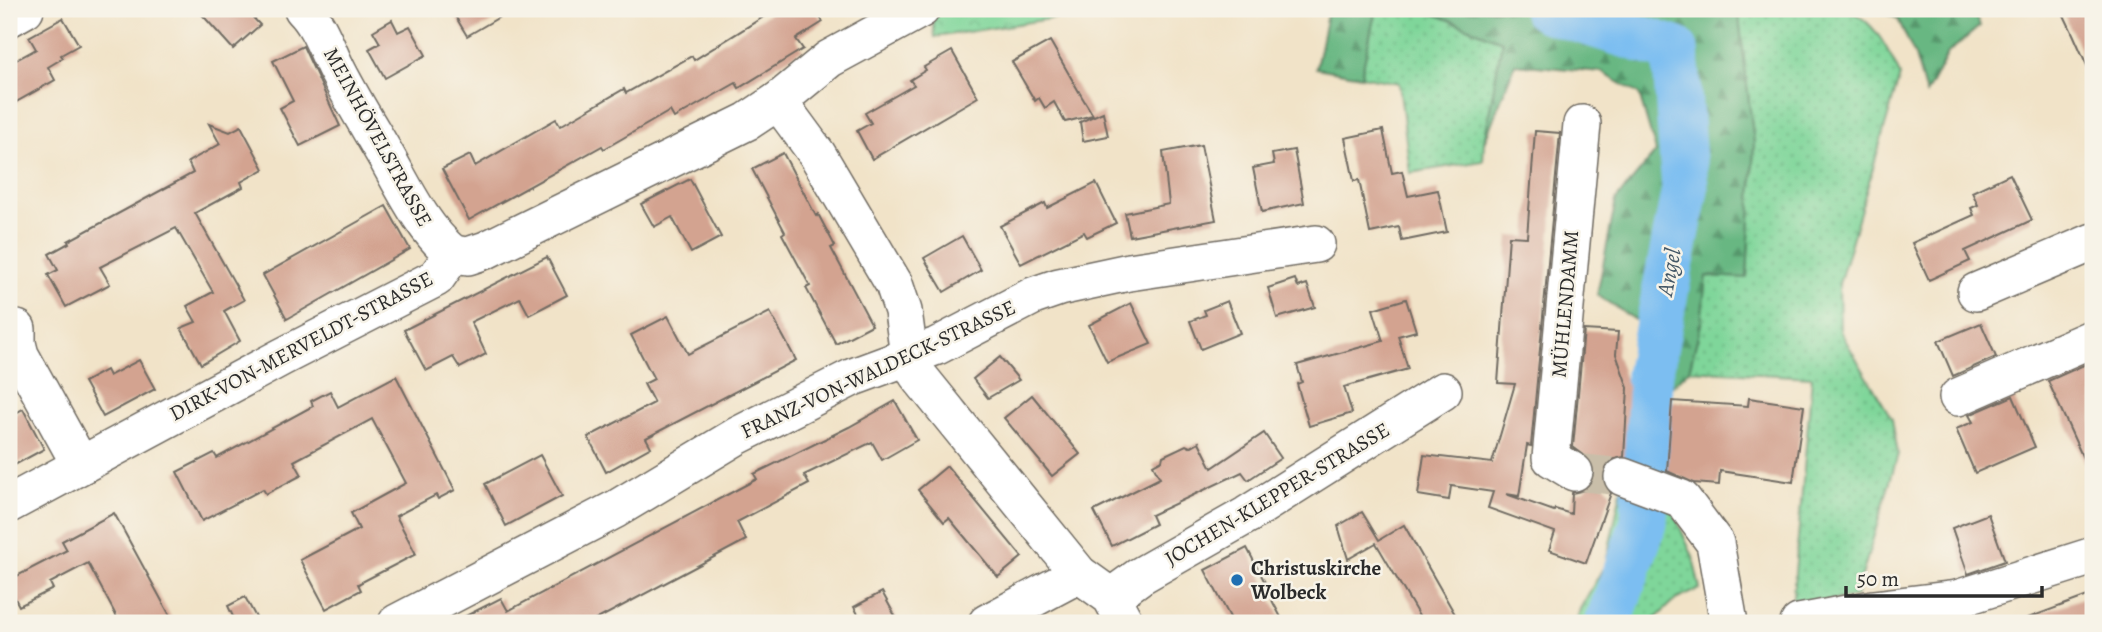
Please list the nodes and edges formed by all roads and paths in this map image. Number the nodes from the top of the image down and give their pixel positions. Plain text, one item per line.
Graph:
1 (25, 9) edge
2 (921, 9) edge
3 (311, 11) edge
4 (9, 18) edge
5 (778, 101) junction
6 (1582, 124) dead end
7 (2093, 242) edge
8 (1317, 244) dead end
9 (453, 254) junction
10 (1976, 292) dead end
11 (17, 329) dead end
12 (2093, 338) edge
13 (909, 356) junction
14 (1443, 391) dead end
15 (1958, 397) dead end
16 (80, 464) junction
17 (1574, 472) tunnel mouth
18 (1623, 477) tunnel mouth
19 (9, 504) edge
20 (2093, 556) edge
21 (1079, 574) junction
22 (1118, 610) edge
23 (397, 623) edge
24 (987, 623) edge
25 (1729, 623) edge
26 (1799, 623) edge

1 - 4 street
2 - 5 street, DIRK-VON-MERVELDT-STRASSE
3 - 9 street, MEINHÖVELSTRASSE
5 - 9 street, DIRK-VON-MERVELDT-STRASSE
5 - 13 street
6 - 17 street, MÜHLENDAMM
7 - 10 street
8 - 13 street, FRANZ-VON-WALDECK-STRASSE
9 - 16 street, DIRK-VON-MERVELDT-STRASSE
11 - 16 street
12 - 15 street
13 - 21 street
13 - 23 street, FRANZ-VON-WALDECK-STRASSE
14 - 22 street, JOCHEN-KLEPPER-STRASSE
16 - 19 street, DIRK-VON-MERVELDT-STRASSE
18 - 25 street
20 - 26 street
21 - 22 street
21 - 24 street

